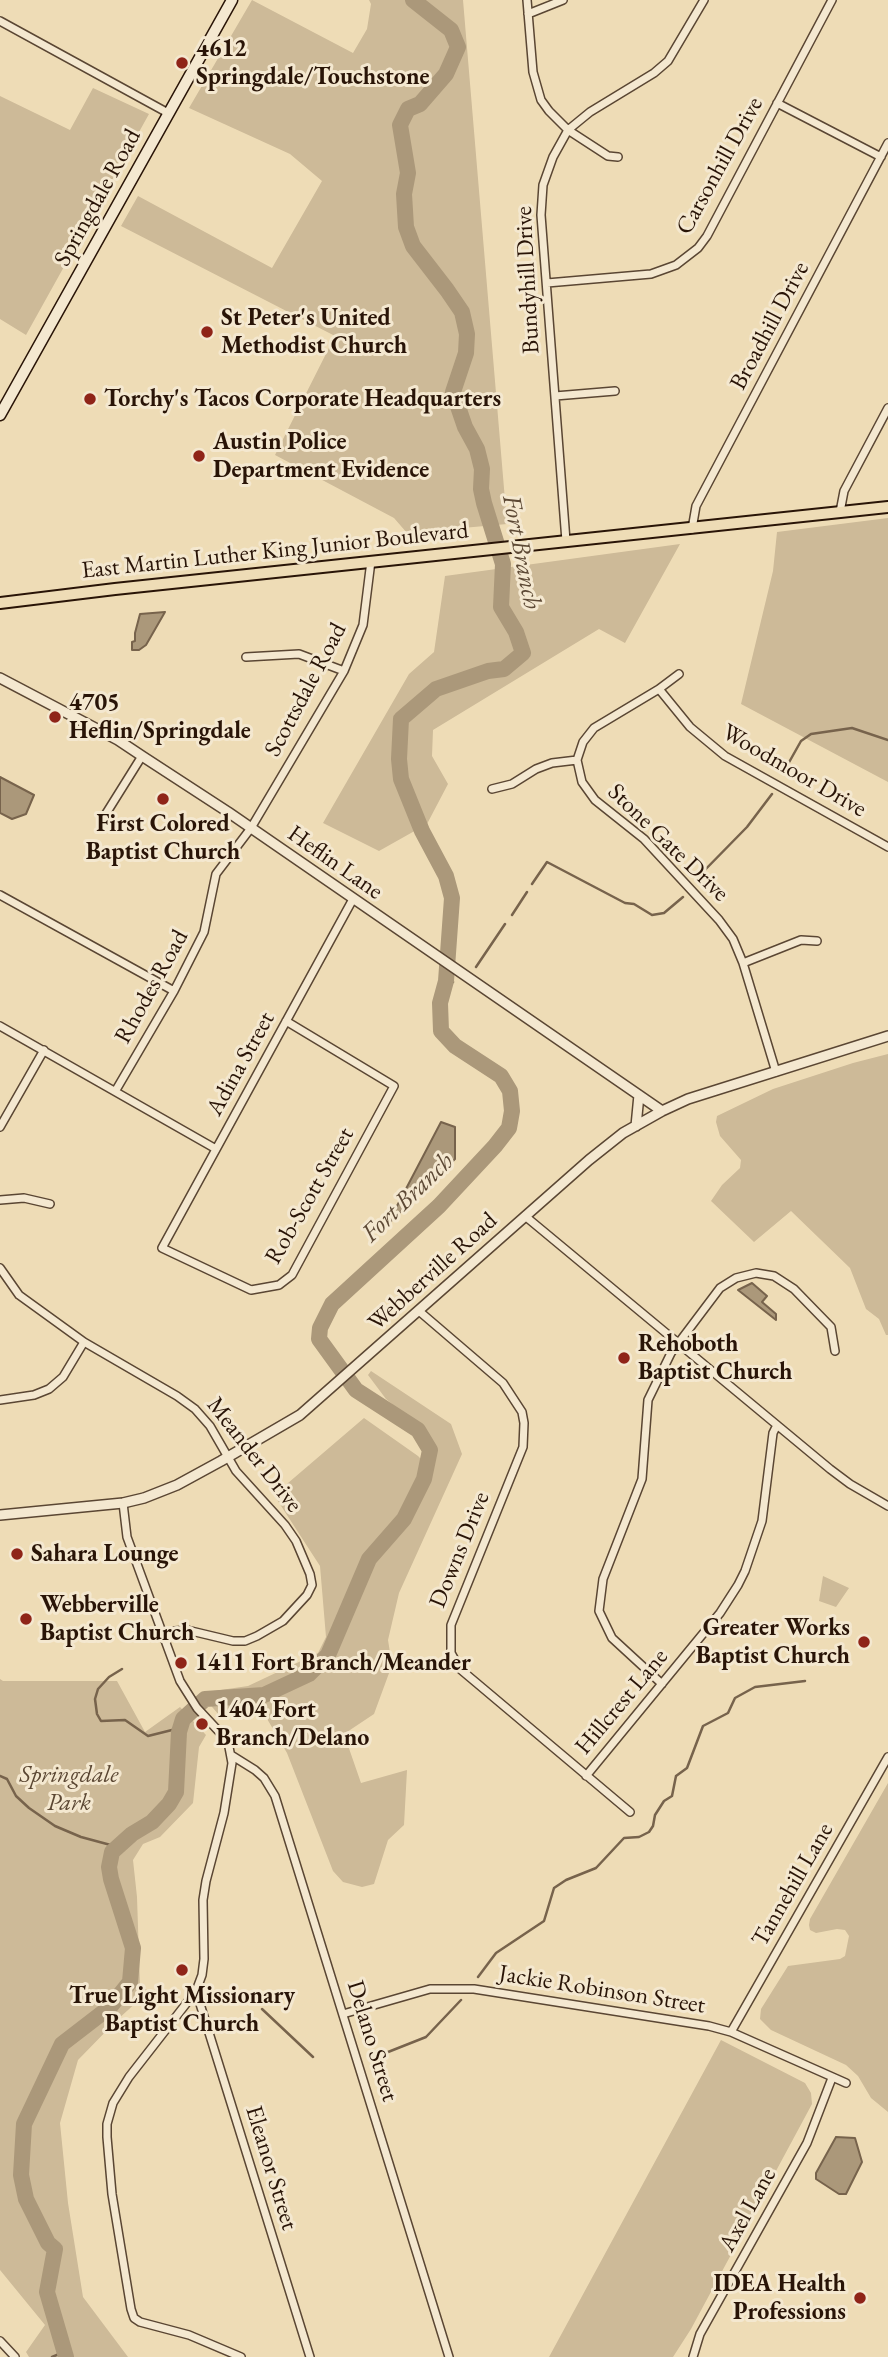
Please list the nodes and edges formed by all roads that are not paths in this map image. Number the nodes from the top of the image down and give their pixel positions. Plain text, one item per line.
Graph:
1 (232, 0) edge
2 (527, 0) edge
3 (564, 0) edge
4 (704, 0) edge
5 (832, 0) edge
6 (528, 14) junction
7 (0, 21) edge
8 (777, 103) junction
9 (168, 113) junction
10 (568, 131) junction
11 (888, 143) edge
12 (618, 157) dead end
13 (881, 157) junction
14 (547, 283) junction
15 (615, 391) dead end
16 (555, 396) junction
17 (888, 408) edge
18 (0, 415) edge
19 (888, 507) edge
20 (839, 512) junction
21 (692, 528) junction
22 (566, 541) junction
23 (371, 562) junction
24 (0, 603) edge
25 (246, 657) dead end
26 (344, 671) junction
27 (679, 674) dead end
28 (0, 678) edge
29 (659, 689) junction
30 (142, 756) junction
31 (577, 760) junction
32 (492, 789) dead end
33 (102, 820) dead end
34 (251, 828) junction
35 (888, 847) edge
36 (0, 895) edge
37 (353, 899) junction
38 (817, 941) dead end
39 (743, 963) junction
40 (174, 991) junction
41 (286, 1021) junction
42 (0, 1026) edge
43 (888, 1036) edge
44 (44, 1050) junction
45 (776, 1072) junction
46 (116, 1090) junction
47 (639, 1095) junction
48 (662, 1111) junction
49 (636, 1126) junction
50 (0, 1127) edge
51 (216, 1149) junction
52 (0, 1200) edge
53 (50, 1204) dead end
54 (525, 1216) junction
55 (162, 1248) joint
56 (0, 1268) edge
57 (419, 1311) junction
58 (84, 1342) junction
59 (677, 1343) junction
60 (835, 1351) dead end
61 (0, 1400) edge
62 (777, 1425) junction
63 (228, 1458) junction
64 (123, 1503) junction
65 (888, 1506) edge
66 (0, 1516) edge
67 (163, 1636) junction
68 (662, 1684) junction
69 (231, 1755) junction
70 (888, 1757) edge
71 (586, 1776) junction
72 (630, 1812) dead end
73 (196, 1991) junction
74 (343, 2014) junction
75 (731, 2032) junction
76 (832, 2078) junction
77 (846, 2083) dead end
78 (0, 2341) edge
79 (15, 2357) edge
80 (241, 2357) edge
81 (310, 2357) edge
82 (449, 2357) edge
83 (693, 2357) edge

1 - 9 main road, Springdale Road
2 - 6 street
3 - 6 street
4 - 10 street, Bundyhill Drive
5 - 8 street, Carsonhill Drive
6 - 10 street
7 - 9 street
8 - 13 street
8 - 14 street, Carsonhill Drive
9 - 18 main road, Springdale Road
10 - 12 street
10 - 14 street, Bundyhill Drive
11 - 13 street, Broadhill Drive
13 - 21 street, Broadhill Drive
14 - 16 street, Bundyhill Drive
15 - 16 street
16 - 22 street, Bundyhill Drive
17 - 20 street
19 - 20 main road, East Martin Luther King Junior Boulevard
20 - 21 main road, East Martin Luther King Junior Boulevard
21 - 22 main road, East Martin Luther King Junior Boulevard
22 - 23 main road, East Martin Luther King Junior Boulevard
23 - 24 main road, East Martin Luther King Junior Boulevard
23 - 26 street, Scottsdale Road
25 - 26 street
26 - 34 street, Scottsdale Road
27 - 29 street
28 - 30 street, Heflin Lane
29 - 31 street
29 - 35 street, Woodmoor Drive
30 - 33 street
30 - 34 street, Heflin Lane
31 - 32 street
31 - 39 street, Stone Gate Drive
34 - 37 street, Heflin Lane
34 - 40 street, Rhodes Road
36 - 40 street
37 - 41 street, Adina Street
37 - 47 street, Heflin Lane
38 - 39 street
39 - 45 street, Stone Gate Drive
40 - 46 street, Rhodes Road
41 - 51 street, Adina Street
41 - 55 street, Rob-Scott Street
42 - 44 street
43 - 45 street, Webberville Road
44 - 46 street
44 - 50 street
45 - 48 street, Webberville Road
46 - 51 street
47 - 48 street, Heflin Lane
47 - 49 street
48 - 49 street, Webberville Road
49 - 54 street, Webberville Road
51 - 55 street, Adina Street
52 - 53 street
54 - 57 street, Webberville Road
54 - 59 street
56 - 58 street, Meander Drive
57 - 63 street, Webberville Road
57 - 71 street, Downs Drive
58 - 61 street
58 - 63 street, Meander Drive
59 - 60 street
59 - 62 street
59 - 68 street
62 - 65 street
62 - 68 street, Hillcrest Lane
63 - 64 street, Webberville Road
63 - 67 street, Meander Drive
64 - 66 street, Webberville Road
64 - 67 street
67 - 69 street
68 - 71 street, Hillcrest Lane
69 - 73 street
69 - 74 street, Delano Street
70 - 75 street, Tannehill Lane
71 - 72 street, Downs Drive
73 - 80 street
73 - 81 street, Eleanor Street
74 - 75 street, Jackie Robinson Street
74 - 82 street, Delano Street
75 - 76 street, Jackie Robinson Street
76 - 77 street, Jackie Robinson Street
76 - 83 street, Axel Lane
78 - 79 street

